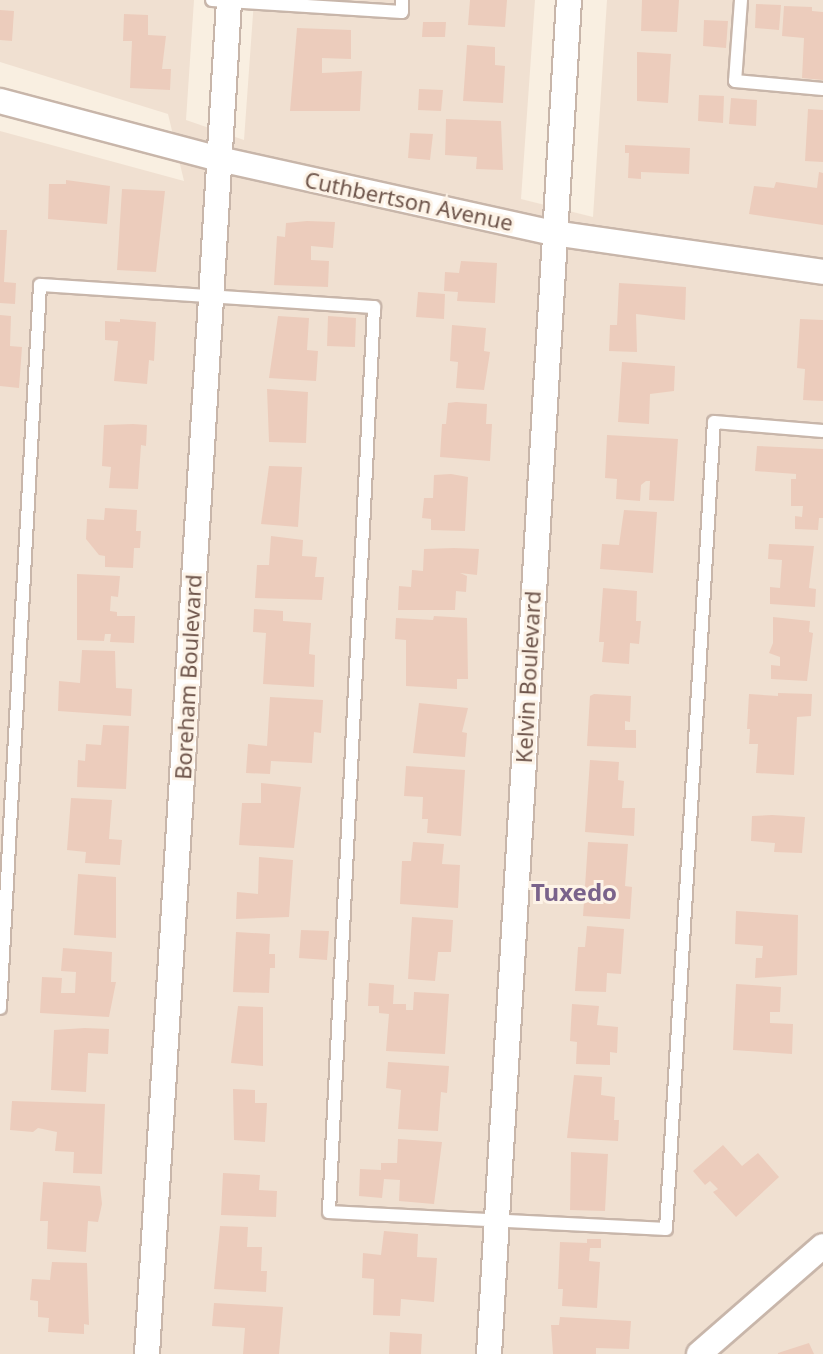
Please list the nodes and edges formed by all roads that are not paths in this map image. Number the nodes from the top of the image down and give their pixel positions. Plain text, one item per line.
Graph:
1 (212, 0) edge
2 (229, 0) edge
3 (402, 0) edge
4 (569, 0) edge
5 (741, 0) edge
6 (823, 89) edge
7 (0, 101) edge
8 (219, 159) junction
9 (554, 233) junction
10 (823, 272) edge
11 (211, 296) junction
12 (823, 431) edge
13 (0, 1008) edge
14 (497, 1218) junction
15 (823, 1246) edge
16 (147, 1354) edge
17 (489, 1354) edge
18 (699, 1354) edge

1 - 2 lane
2 - 3 lane
2 - 8 street, Boreham Boulevard
4 - 9 street, Kelvin Boulevard
5 - 6 lane
7 - 8 street, Cuthbertson Avenue
8 - 9 street, Cuthbertson Avenue
8 - 11 street, Boreham Boulevard
9 - 10 street, Cuthbertson Avenue
9 - 14 street, Kelvin Boulevard
11 - 13 lane
11 - 14 lane
11 - 16 street, Boreham Boulevard
12 - 14 lane
14 - 17 street, Kelvin Boulevard
15 - 18 street

